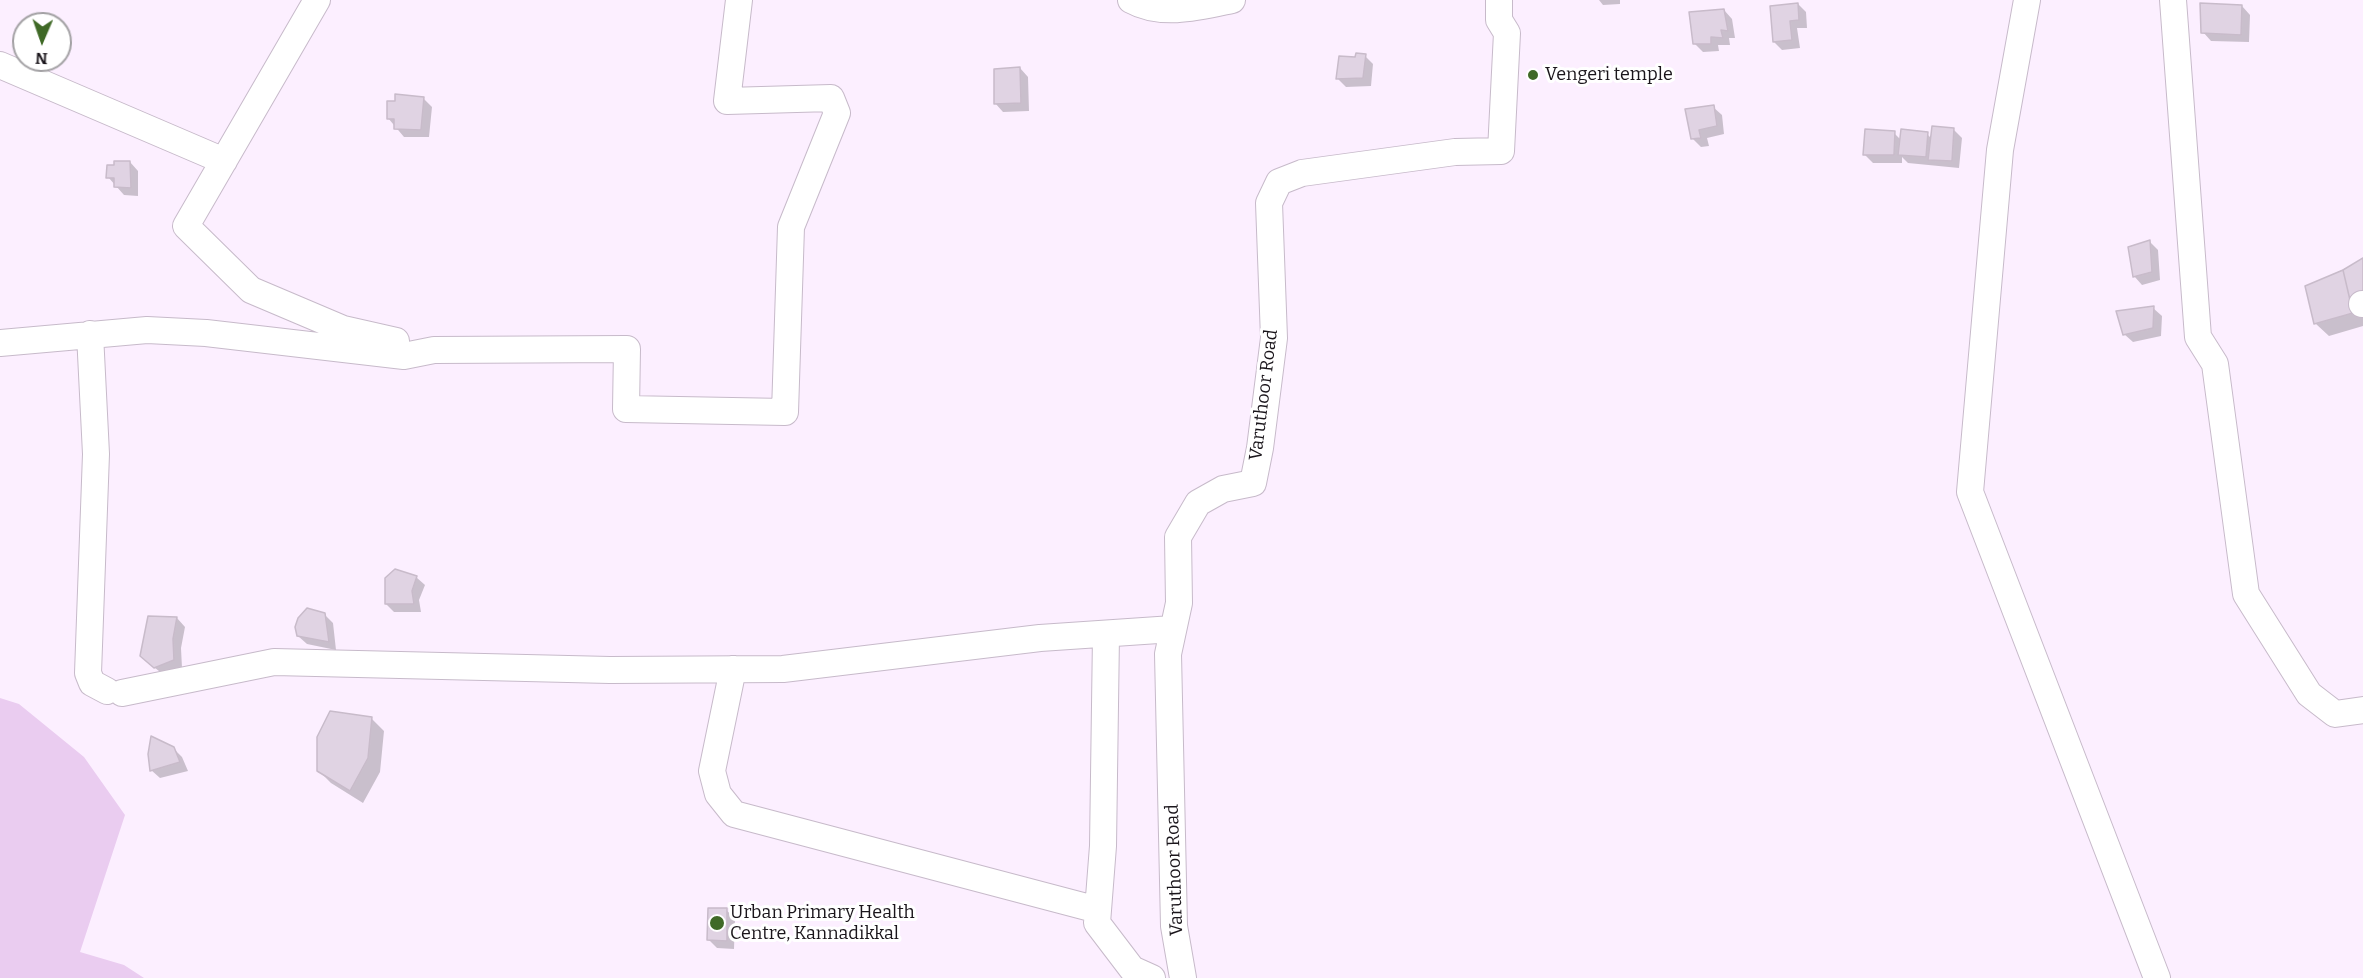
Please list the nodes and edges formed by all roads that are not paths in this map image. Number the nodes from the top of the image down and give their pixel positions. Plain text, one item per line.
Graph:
1 (317, 0) edge
2 (739, 0) edge
3 (1131, 0) edge
4 (1232, 0) edge
5 (1499, 0) edge
6 (2027, 0) edge
7 (2173, 0) edge
8 (0, 65) edge
9 (224, 161) junction
10 (90, 334) junction
11 (0, 343) edge
12 (434, 350) junction
13 (1173, 630) junction
14 (1106, 635) junction
15 (733, 669) junction
16 (2363, 710) edge
17 (1098, 910) junction
18 (1152, 978) edge
19 (1183, 978) edge
20 (2157, 978) edge

1 - 9 street
2 - 12 street
3 - 4 street
5 - 13 street, Varuthoor Road
6 - 20 street
7 - 16 street
8 - 9 street
9 - 12 street
10 - 11 street
10 - 12 street
10 - 15 street
13 - 14 street
13 - 19 street, Varuthoor Road
14 - 15 street
14 - 17 street
15 - 17 street
17 - 18 street

